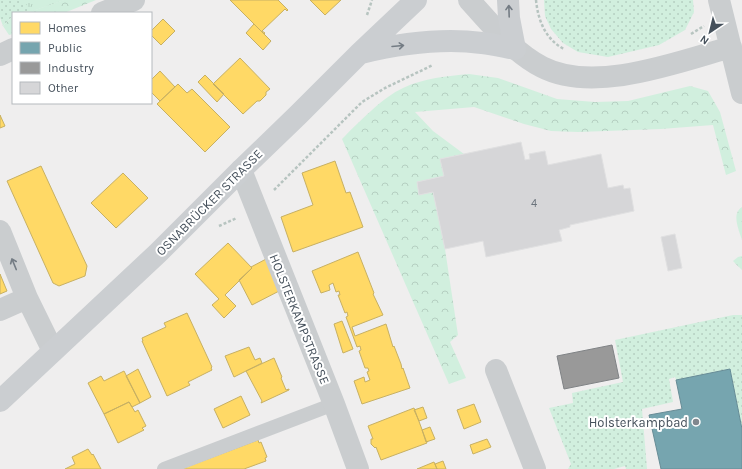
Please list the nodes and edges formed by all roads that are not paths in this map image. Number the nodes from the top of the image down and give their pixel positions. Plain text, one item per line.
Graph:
1 (134, 0) edge
2 (416, 0) edge
3 (469, 0) edge
4 (508, 0) edge
5 (721, 8) edge
6 (104, 12) edge
7 (731, 47) junction
8 (12, 49) edge
9 (515, 49) junction
10 (359, 54) junction
11 (0, 55) edge
12 (742, 93) edge
13 (241, 170) junction
14 (0, 231) edge
15 (27, 298) junction
16 (0, 310) edge
17 (53, 351) junction
18 (496, 370) dead end
19 (0, 401) edge
20 (334, 404) junction
21 (164, 469) edge
22 (358, 469) edge
23 (535, 469) edge

1 - 6 street
2 - 10 main road, OSNABRÜCKER STRASSE
3 - 9 street
9 -> 4 main road
5 - 7 street
7 - 9 street
7 - 12 street
8 - 11 street
10 -> 9 main road
10 - 13 main road, OSNABRÜCKER STRASSE
13 - 17 main road, OSNABRÜCKER STRASSE
13 - 20 street, HOLSTERKAMPSTRASSE
15 -> 14 street
15 - 16 street
15 - 17 street
17 - 19 main road, OSNABRÜCKER STRASSE
18 - 23 street
20 - 21 lane
20 - 22 street, HOLSTERKAMPSTRASSE

